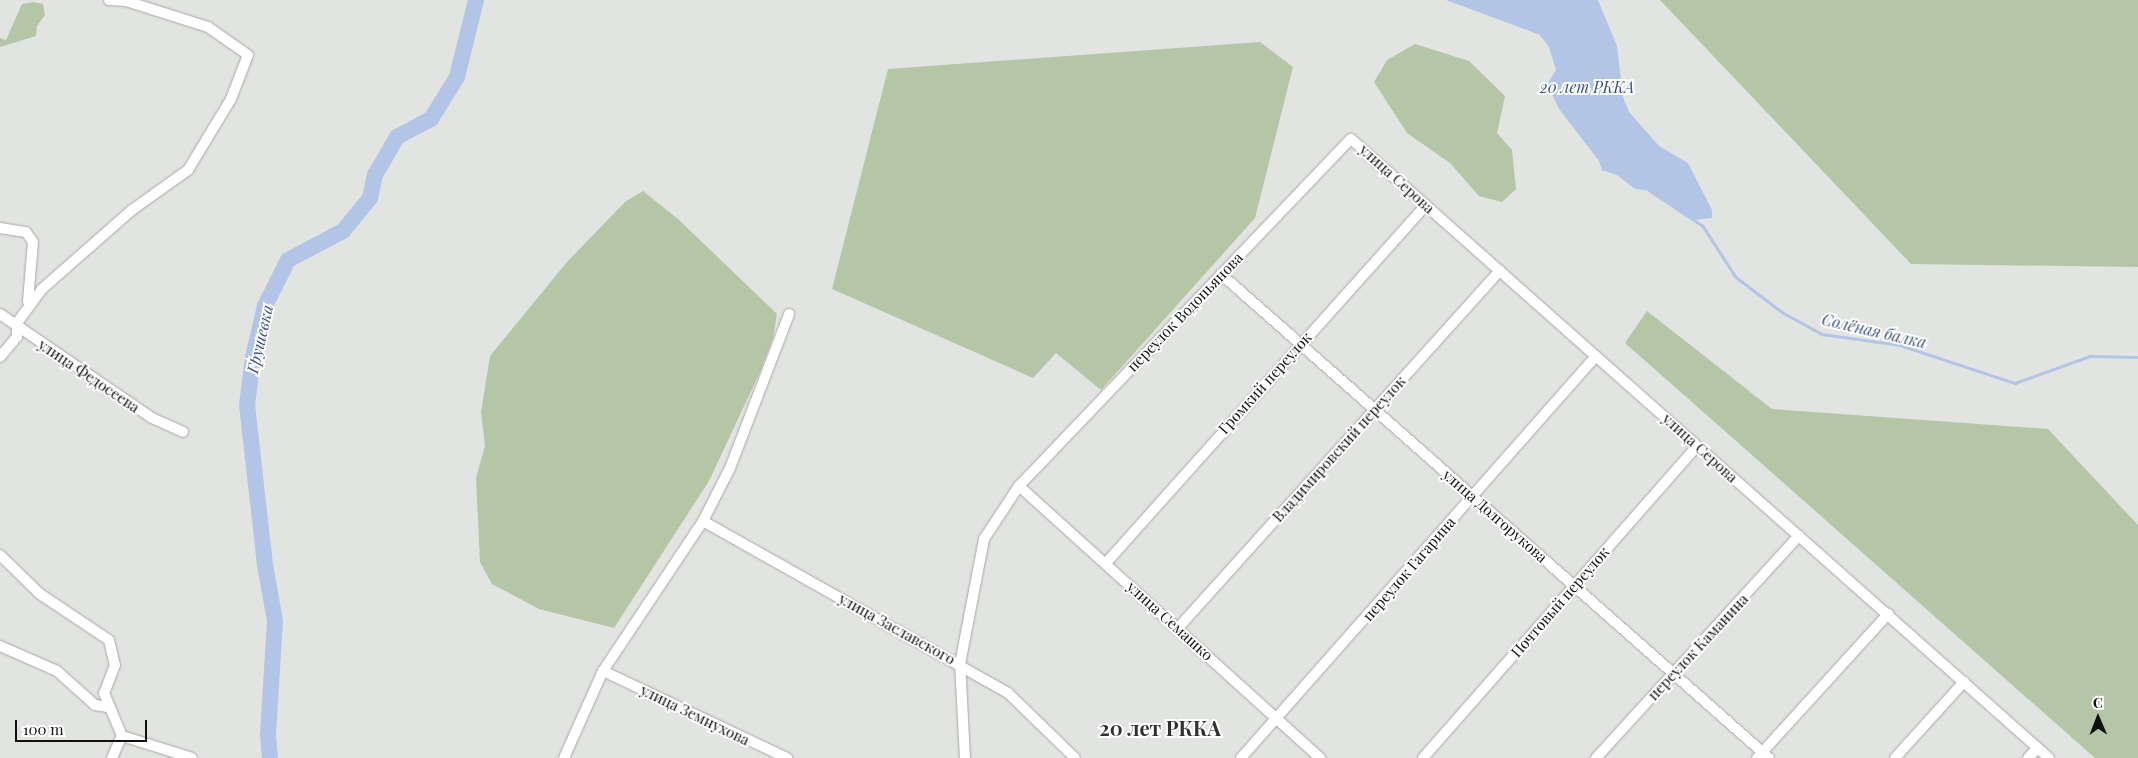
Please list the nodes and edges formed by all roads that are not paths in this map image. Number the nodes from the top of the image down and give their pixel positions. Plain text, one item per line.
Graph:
1 (109, 0) edge
2 (1351, 139) joint
3 (1426, 205) junction
4 (0, 228) edge
5 (1500, 271) junction
6 (1221, 274) junction
7 (0, 314) edge
8 (789, 314) dead end
9 (20, 320) junction
10 (1300, 344) junction
11 (1596, 356) junction
12 (0, 357) edge
13 (1375, 410) junction
14 (183, 432) dead end
15 (1698, 446) junction
16 (1019, 486) junction
17 (1473, 496) junction
18 (703, 521) junction
19 (1799, 536) junction
20 (0, 555) edge
21 (1106, 563) junction
22 (1575, 585) junction
23 (1888, 614) junction
24 (1178, 628) junction
25 (0, 646) edge
26 (960, 664) junction
27 (603, 671) junction
28 (1674, 673) junction
29 (1964, 682) junction
30 (108, 707) junction
31 (1278, 719) junction
32 (122, 736) junction
33 (2038, 748) junction
34 (1763, 756) edge
35 (112, 758) edge
36 (192, 758) edge
37 (564, 758) edge
38 (787, 758) edge
39 (965, 758) edge
40 (1074, 758) edge
41 (1242, 758) edge
42 (1320, 758) edge
43 (1423, 758) edge
44 (1596, 758) edge
45 (1894, 758) edge
46 (2028, 758) edge
47 (2050, 758) edge

1 - 9 street
2 - 3 street, улица Серова
2 - 6 street, переулок Водопьянова
3 - 5 street, улица Серова
3 - 10 street, Громкий переулок
4 - 9 street
5 - 11 street, улица Серова
5 - 13 street, Владимировский переулок
6 - 10 street, улица Долгорукова
6 - 16 street, переулок Водопьянова
7 - 9 street, улица Федосеева
8 - 18 street
9 - 12 street
9 - 14 street, улица Федосеева
10 - 13 street, улица Долгорукова
10 - 21 street, Громкий переулок
11 - 15 street, улица Серова
11 - 17 street, переулок Гагарина
13 - 17 street, улица Долгорукова
13 - 24 street, Владимировский переулок
15 - 19 street, улица Серова
15 - 22 street, Почтовый переулок
16 - 21 street, улица Семашко
16 - 26 street, переулок Водопьянова
17 - 22 street, улица Долгорукова
17 - 31 street, переулок Гагарина
18 - 26 street, улица Заславского
18 - 27 street
19 - 23 street, улица Серова
19 - 28 street, переулок Каманина
20 - 30 street
21 - 24 street, улица Семашко
22 - 28 street, улица Долгорукова
22 - 43 street, Почтовый переулок
23 - 29 street, улица Серова
23 - 34 street
24 - 31 street, улица Семашко
25 - 30 street
26 - 39 street, переулок Водопьянова
26 - 40 street, улица Заславского
27 - 37 street
27 - 38 street, улица Земнухова
28 - 34 street, улица Долгорукова
28 - 44 street, переулок Каманина
29 - 33 street, улица Серова
29 - 45 street
30 - 32 street
31 - 41 street, переулок Гагарина
31 - 42 street, улица Семашко
32 - 35 street
32 - 36 street
33 - 46 street
33 - 47 street, улица Серова

